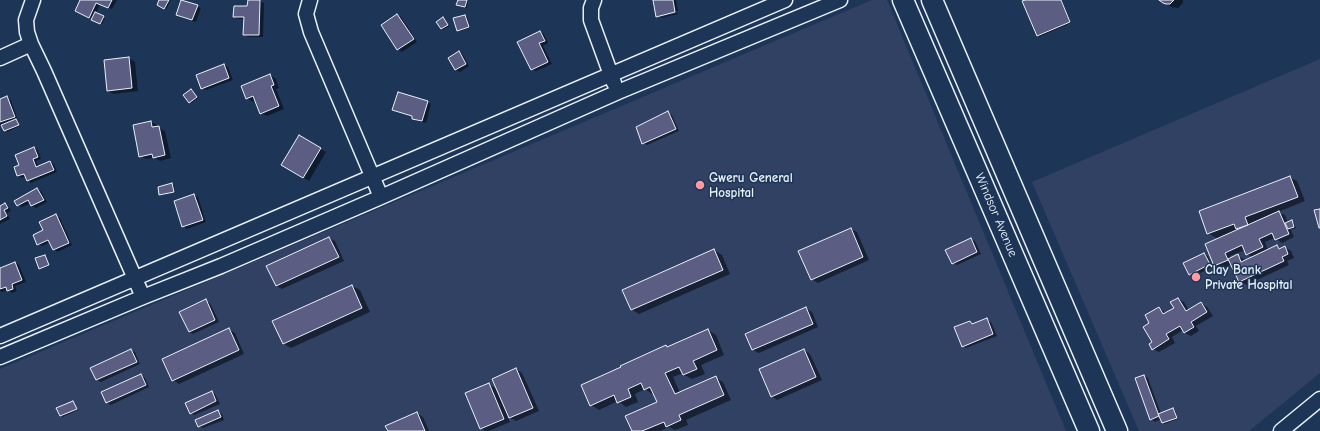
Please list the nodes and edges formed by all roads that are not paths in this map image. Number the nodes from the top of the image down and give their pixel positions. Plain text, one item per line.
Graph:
1 (33, 0) edge
2 (310, 0) edge
3 (594, 0) edge
4 (785, 0) edge
5 (840, 0) edge
6 (903, 0) edge
7 (932, 0) edge
8 (31, 44) junction
9 (0, 58) edge
10 (610, 74) junction
11 (618, 92) junction
12 (372, 176) junction
13 (381, 197) junction
14 (135, 279) junction
15 (143, 297) junction
16 (0, 336) edge
17 (0, 358) edge
18 (1320, 399) edge
19 (1089, 431) edge
20 (1117, 431) edge
21 (1282, 431) edge

1 - 8 street
2 - 12 street
3 - 10 street
4 - 10 street
5 - 11 street
6 - 19 main road, Windsor Avenue
7 - 20 main road, Windsor Avenue
8 - 9 street
8 - 14 street
10 - 11 street
10 - 12 street
11 - 13 street
12 - 13 street
12 - 14 street
13 - 15 street
14 - 15 street
14 - 16 street
15 - 17 street
18 - 21 street

